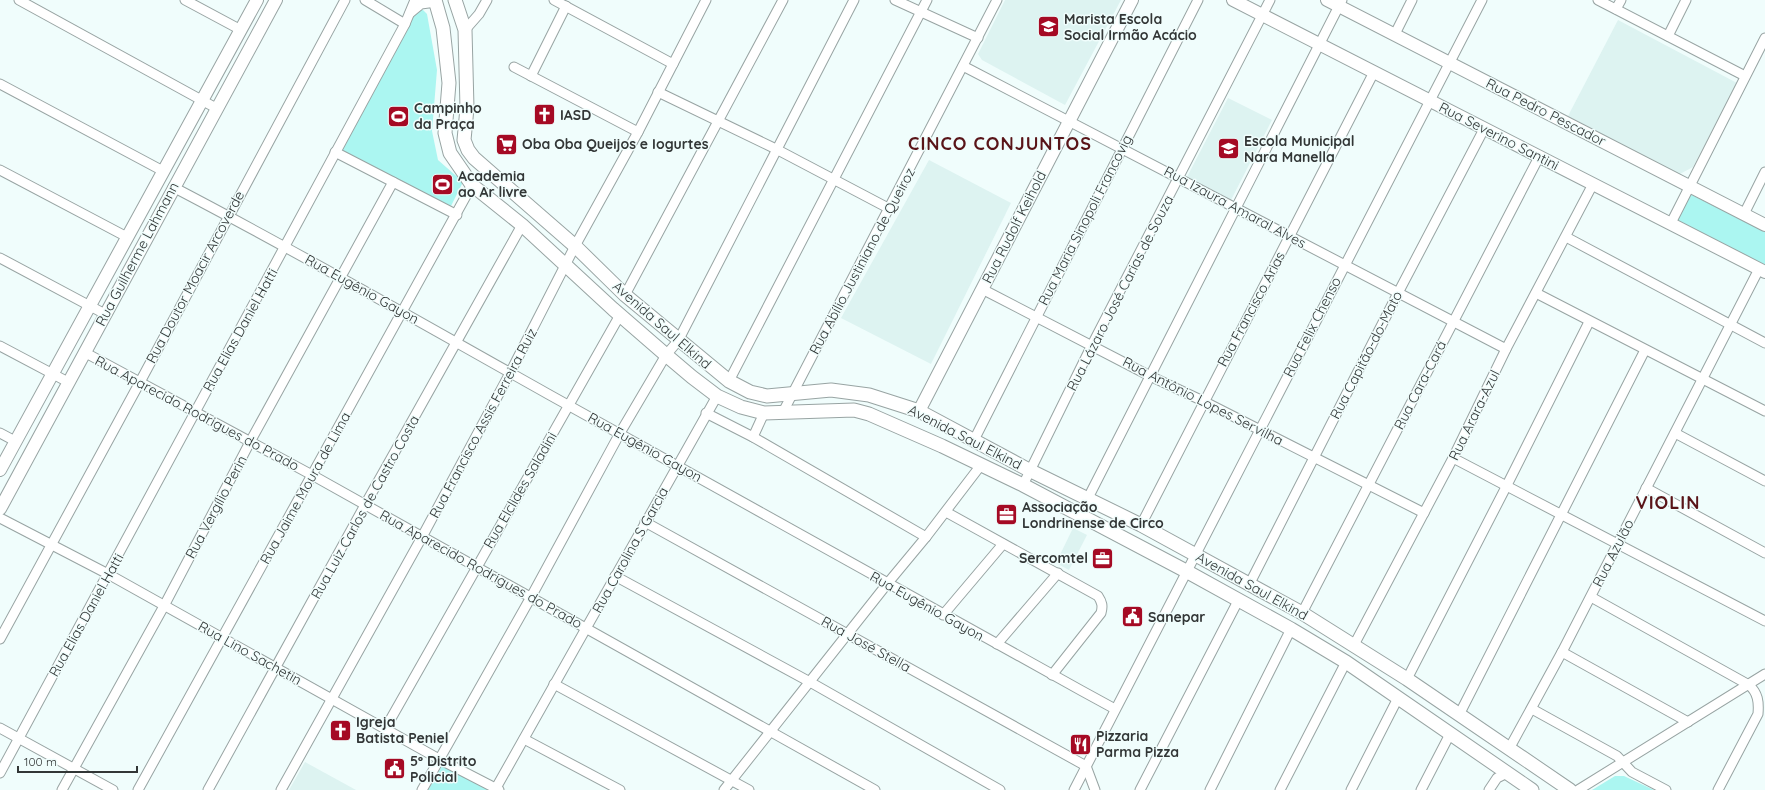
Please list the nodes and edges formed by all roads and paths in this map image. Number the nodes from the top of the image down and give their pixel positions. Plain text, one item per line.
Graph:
1 (19, 0) edge
2 (185, 0) edge
3 (257, 0) edge
4 (276, 0) edge
5 (345, 0) edge
6 (365, 0) edge
7 (415, 0) edge
8 (455, 0) edge
9 (487, 0) edge
10 (554, 0) edge
11 (706, 0) edge
12 (783, 0) edge
13 (854, 0) edge
14 (895, 0) edge
15 (927, 0) edge
16 (997, 0) edge
17 (1132, 0) edge
18 (1198, 0) edge
19 (1233, 0) edge
20 (1270, 0) edge
21 (1327, 0) edge
22 (1412, 0) edge
23 (1482, 0) edge
24 (1598, 0) edge
25 (1621, 0) edge
26 (1686, 0) edge
27 (436, 1) edge
28 (1340, 3) edge
29 (566, 6) junction
30 (1616, 9) junction
31 (921, 12) junction
32 (410, 13) junction
33 (1263, 16) junction
34 (405, 24) junction
35 (241, 30) junction
36 (465, 30) junction
37 (1394, 34) junction
38 (1668, 36) junction
39 (978, 38) junction
40 (1765, 38) edge
41 (1319, 44) junction
42 (1450, 62) junction
43 (673, 64) junction
44 (964, 66) junction
45 (514, 67) dead end
46 (1374, 72) junction
47 (531, 76) junction
48 (1745, 76) junction
49 (0, 84) edge
50 (658, 92) junction
51 (202, 101) junction
52 (1429, 101) junction
53 (216, 108) junction
54 (447, 114) junction
55 (466, 114) junction
56 (718, 120) junction
57 (1068, 121) junction
58 (1484, 129) junction
59 (638, 132) junction
60 (1122, 148) junction
61 (776, 149) junction
62 (336, 152) junction
63 (1539, 157) junction
64 (0, 170) edge
65 (163, 171) junction
66 (1765, 172) edge
67 (1180, 178) junction
68 (834, 179) junction
69 (393, 182) junction
70 (1593, 184) junction
71 (472, 185) junction
72 (1690, 185) junction
73 (173, 187) junction
74 (1236, 207) junction
75 (890, 209) junction
76 (1744, 214) junction
77 (456, 215) junction
78 (228, 216) junction
79 (1671, 223) junction
80 (522, 225) junction
81 (1765, 225) edge
82 (1290, 236) junction
83 (127, 237) junction
84 (1566, 237) junction
85 (575, 246) junction
86 (286, 247) junction
87 (0, 258) edge
88 (567, 265) junction
89 (1345, 265) junction
90 (1762, 270) edge
91 (340, 278) junction
92 (982, 289) junction
93 (1398, 293) junction
94 (625, 294) junction
95 (1536, 294) junction
96 (89, 306) junction
97 (403, 312) junction
98 (105, 314) junction
99 (620, 315) junction
100 (1036, 316) junction
101 (1453, 322) junction
102 (1589, 322) junction
103 (1730, 325) junction
104 (678, 341) junction
105 (456, 343) junction
106 (1765, 343) edge
107 (1092, 345) junction
108 (0, 346) edge
109 (1506, 349) junction
110 (1645, 350) junction
111 (84, 352) junction
112 (666, 356) junction
113 (52, 373) junction
114 (510, 373) junction
115 (1150, 376) junction
116 (1702, 379) junction
117 (729, 381) junction
118 (68, 382) junction
119 (140, 382) junction
120 (793, 394) junction
121 (717, 396) junction
122 (1203, 401) junction
123 (568, 405) junction
124 (918, 411) junction
125 (1765, 411) edge
126 (196, 412) junction
127 (783, 412) junction
128 (706, 413) junction
129 (764, 413) junction
130 (1259, 430) junction
131 (0, 433) edge
132 (620, 433) junction
133 (1675, 433) junction
134 (753, 437) junction
135 (974, 440) junction
136 (15, 441) junction
137 (250, 442) junction
138 (1314, 457) junction
139 (1453, 458) junction
140 (677, 465) junction
141 (981, 465) junction
142 (0, 470) edge
143 (1029, 470) junction
144 (312, 475) junction
145 (1765, 481) edge
146 (1369, 484) junction
147 (1023, 485) junction
148 (1506, 487) junction
149 (1646, 488) junction
150 (1088, 498) junction
151 (365, 505) junction
152 (0, 509) edge
153 (946, 512) junction
154 (1424, 513) junction
155 (1562, 515) junction
156 (0, 518) edge
157 (645, 522) junction
158 (1141, 525) junction
159 (422, 537) junction
160 (926, 537) junction
161 (1618, 543) junction
162 (1003, 544) junction
163 (52, 546) junction
164 (1765, 553) edge
165 (1195, 554) junction
166 (476, 567) junction
167 (1186, 571) junction
168 (1058, 573) junction
169 (108, 574) junction
170 (615, 576) junction
171 (1250, 583) junction
172 (887, 584) junction
173 (531, 597) junction
174 (1591, 597) junction
175 (1239, 600) junction
176 (164, 606) junction
177 (1302, 613) junction
178 (943, 614) junction
179 (1765, 621) edge
180 (586, 628) junction
181 (1291, 629) junction
182 (848, 635) junction
183 (223, 638) junction
184 (0, 639) edge
185 (997, 644) junction
186 (1354, 645) junction
187 (1562, 652) junction
188 (1346, 662) junction
189 (277, 668) junction
190 (1765, 674) edge
191 (1052, 675) junction
192 (1407, 679) junction
193 (810, 682) junction
194 (554, 684) junction
195 (1749, 685) junction
196 (332, 698) junction
197 (1398, 698) junction
198 (1115, 709) junction
199 (1532, 709) junction
200 (1459, 715) junction
201 (1688, 722) junction
202 (0, 728) edge
203 (384, 729) junction
204 (771, 731) junction
205 (1450, 734) junction
206 (19, 738) junction
207 (524, 739) junction
208 (1509, 749) junction
209 (439, 759) junction
210 (1622, 763) junction
211 (1086, 766) junction
212 (75, 768) junction
213 (0, 773) edge
214 (1507, 773) junction
215 (732, 781) junction
216 (497, 789) edge
217 (62, 790) edge
218 (114, 790) edge
219 (138, 790) edge
220 (208, 790) edge
221 (281, 790) edge
222 (422, 790) edge
223 (620, 790) edge
224 (724, 790) edge
225 (749, 790) edge
226 (875, 790) edge
227 (1000, 790) edge
228 (1074, 790) edge
229 (1095, 790) edge
230 (1140, 790) edge
231 (1210, 790) edge
232 (1280, 790) edge
233 (1351, 790) edge
234 (1421, 790) edge
235 (1489, 790) edge
236 (1532, 790) edge
237 (1570, 790) edge
238 (1578, 790) edge
239 (1666, 790) edge
240 (1718, 790) edge

1 - 51 street
2 - 35 street
3 - 35 street
4 - 53 street, Rua Guilherme Lahmann
5 - 78 street, Rua Doutor Moacir Arcoverde
6 - 34 street
7 - 32 street, Rua Elias Daniel Hatti
8 - 36 main road, Avenida Saul Elkind
9 - 36 street
10 - 29 street
11 - 43 street, Rua Francisco Assis Ferreira Ruiz
12 - 56 street
13 - 61 street
14 - 31 street
15 - 31 street
16 - 39 street, Rua Abílio Justiniano de Queiroz
17 - 57 street, Rua Rudolf Keihold
18 - 60 street, Rua Maria Sinopoli Francovig
19 - 33 street, Rua Severino Santini
20 - 33 street, Rua Lázaro José Carias de Souza
21 - 28 street, Rua Pedro Pescador
22 - 37 street
23 - 42 street, Rua Felix Chenso
24 - 30 street
25 - 30 street
26 - 38 street
27 - 32 street
27 - 54 main road, Avenida Saul Elkind
28 - 37 street, Rua Pedro Pescador
28 - 41 street
29 - 43 street
29 - 47 street
30 - 38 street
31 - 39 street
31 - 68 street
32 - 34 street, Rua Elias Daniel Hatti
33 - 41 street, Rua Severino Santini
33 - 67 street, Rua Lázaro José Carias de Souza
34 - 62 street, Rua Elias Daniel Hatti
35 - 51 street
36 - 55 main road, Avenida Saul Elkind
37 - 42 street, Rua Pedro Pescador
38 - 48 street
39 - 44 street, Rua Abílio Justiniano de Queiroz
40 - 48 street
41 - 46 street, Rua Severino Santini
41 - 74 street
42 - 52 street, Rua Felix Chenso
42 - 72 street, Rua Pedro Pescador
43 - 50 street, Rua Francisco Assis Ferreira Ruiz
44 - 57 street, Rua Izaura Amaral Alves
44 - 75 street, Rua Abílio Justiniano de Queiroz
45 - 47 street
46 - 52 street, Rua Severino Santini
46 - 82 street, Rua Francisco Arias
47 - 59 street
48 - 72 street
49 - 65 street
50 - 56 street
50 - 59 street, Rua Francisco Assis Ferreira Ruiz
51 - 53 street
51 - 65 street
52 - 58 street, Rua Severino Santini
52 - 89 street, Rua Felix Chenso
53 - 73 street, Rua Guilherme Lahmann
54 - 55 main road
54 - 71 main road, Avenida Saul Elkind
55 - 85 main road, Avenida Saul Elkind
56 - 61 street
56 - 94 street
57 - 60 street, Rua Izaura Amaral Alves
57 - 92 street, Rua Rudolf Keihold
58 - 63 street, Rua Severino Santini
58 - 93 street, Rua Capitão-do-Mato
59 - 85 street, Rua Francisco Assis Ferreira Ruiz
60 - 67 street, Rua Izaura Amaral Alves
60 - 100 street, Rua Maria Sinopoli Francovig
61 - 68 street
61 - 104 street
62 - 69 street
62 - 86 street, Rua Elias Daniel Hatti
63 - 70 street, Rua Severino Santini
63 - 101 street, Rua Cara-Cará
64 - 83 street
65 - 83 street
66 - 76 street
67 - 74 street, Rua Izaura Amaral Alves
67 - 107 street, Rua Lázaro José Carias de Souza
68 - 75 street
68 - 117 street
69 - 77 street
69 - 91 street, Rua Vergílio Perin
70 - 79 street, Rua Severino Santini
70 - 84 street, Rua Arara-Azul
71 - 77 street, Rua Jaime Moura de Lima
71 - 80 main road, Avenida Saul Elkind
72 - 76 street, Rua Pedro Pescador
72 - 79 street
73 - 78 street, Rua Eugênio Gayon
73 - 98 street, Rua Guilherme Lahmann
74 - 82 street, Rua Izaura Amaral Alves
74 - 115 street
75 - 120 street, Rua Abílio Justiniano de Queiroz
76 - 81 street, Rua Pedro Pescador
77 - 97 street, Rua Jaime Moura de Lima
78 - 86 street, Rua Eugênio Gayon
78 - 119 street, Rua Doutor Moacir Arcoverde
79 - 90 street, Rua Severino Santini
80 - 88 main road, Avenida Saul Elkind
80 - 105 street, Rua Luiz Carlos de Castro Costa
82 - 89 street, Rua Izaura Amaral Alves
82 - 122 street, Rua Francisco Arias
83 - 96 street
84 - 95 street, Rua Arara-Azul
84 - 103 street
85 - 88 street, Rua Francisco Assis Ferreira Ruiz
85 - 94 main road, Avenida Saul Elkind
86 - 91 street, Rua Eugênio Gayon
86 - 126 street, Rua Elias Daniel Hatti
87 - 96 street
88 - 99 main road, Avenida Saul Elkind
88 - 114 street, Rua Francisco Assis Ferreira Ruiz
89 - 93 street, Rua Izaura Amaral Alves
89 - 130 street, Rua Felix Chenso
90 - 103 street, Rua Azulão
91 - 97 street, Rua Eugênio Gayon
91 - 137 street, Rua Vergílio Perin
92 - 100 street, Rua Antônio Lopes Servilha
92 - 124 street, Rua Rudolf Keihold
93 - 101 street, Rua Izaura Amaral Alves
93 - 138 street, Rua Capitão-do-Mato
94 - 104 main road, Avenida Saul Elkind
95 - 102 street
95 - 109 street, Rua Arara-Azul
96 - 98 street
96 - 113 street
97 - 105 street, Rua Eugênio Gayon
97 - 144 street, Rua Jaime Moura de Lima
98 - 111 street, Rua Guilherme Lahmann
99 - 112 main road, Avenida Saul Elkind
99 - 123 street, Rua Elclides Saladini
100 - 107 street, Rua Antônio Lopes Servilha
100 - 135 street, Rua Maria Sinopoli Francovig
101 - 109 street, Rua Izaura Amaral Alves
101 - 146 street, Rua Cara-Cará
102 - 110 street
102 - 148 street
103 - 106 street
103 - 116 street, Rua Azulão
104 - 112 street
104 - 117 main road, Avenida Saul Elkind
105 - 114 street, Rua Eugênio Gayon
105 - 151 street, Rua Luiz Carlos de Castro Costa
107 - 115 street, Rua Antônio Lopes Servilha
107 - 143 street, Rua Lázaro José Carias de Souza
108 - 113 street
109 - 139 street, Rua Arara-Azul
110 - 116 street
110 - 155 street
111 - 118 street, Rua Guilherme Lahmann
111 - 119 street, Rua Aparecido Rodrigues do Prado
112 - 121 main road, Avenida Saul Elkind
112 - 132 street
113 - 118 street
113 - 136 street
114 - 123 street, Rua Eugênio Gayon
114 - 159 street, Rua Francisco Assis Ferreira Ruiz
115 - 122 street, Rua Antônio Lopes Servilha
115 - 150 street
116 - 125 street
116 - 133 street, Rua Azulão
117 - 120 main road, Avenida Saul Elkind
118 - 152 street, Rua Guilherme Lahmann
119 - 126 street, Rua Aparecido Rodrigues do Prado
119 - 163 street, Rua Doutor Moacir Arcoverde
120 - 124 main road, Avenida Saul Elkind
120 - 127 street, Rua Abílio Justiniano de Queiroz
121 - 128 street, Rua Carolina S Garcia
121 - 129 main road, Avenida Saul Elkind
122 - 130 street, Rua Antônio Lopes Servilha
122 - 158 street, Rua Francisco Arias
123 - 132 street, Rua Eugênio Gayon
123 - 166 street, Rua Elclides Saladini
124 - 135 main road, Avenida Saul Elkind
126 - 137 street, Rua Aparecido Rodrigues do Prado
126 - 169 street, Rua Elias Daniel Hatti
127 - 129 main road, Avenida Saul Elkind
127 - 141 main road, Avenida Saul Elkind
128 - 134 street
128 - 140 street, Rua Carolina S Garcia
129 - 134 street
130 - 138 street, Rua Antônio Lopes Servilha
130 - 165 street, Rua Felix Chenso
131 - 136 street
132 - 140 street, Rua Eugênio Gayon
132 - 173 street
133 - 145 street
133 - 149 street, Rua Azulão
134 - 160 street
135 - 143 main road, Avenida Saul Elkind
136 - 142 street
137 - 144 street, Rua Aparecido Rodrigues do Prado
137 - 176 street, Rua Vergílio Perin
138 - 146 street, Rua Antônio Lopes Servilha
138 - 171 street, Rua Capitão-do-Mato
139 - 148 street
139 - 154 street, Rua Arara-Azul
140 - 157 street, Rua Carolina S Garcia
140 - 172 street, Rua Eugênio Gayon
141 - 147 main road, Avenida Saul Elkind
141 - 153 street
143 - 147 street, Rua Lázaro José Carias de Souza
143 - 150 main road, Avenida Saul Elkind
144 - 151 street, Rua Aparecido Rodrigues do Prado
144 - 183 street, Rua Jaime Moura de Lima
146 - 154 street, Rua Antônio Lopes Servilha
146 - 177 street, Rua Cara-Cará
147 - 167 main road, Avenida Saul Elkind
148 - 155 street
148 - 192 street
149 - 161 street, Rua Azulão
149 - 164 street
150 - 158 main road, Avenida Saul Elkind
151 - 159 street, Rua Aparecido Rodrigues do Prado
151 - 189 street, Rua Luiz Carlos de Castro Costa
153 - 160 street
153 - 162 street
154 - 186 street, Rua Arara-Azul
155 - 161 street
155 - 200 street
156 - 163 street, Rua Lino Sachetin
157 - 170 street, Rua Carolina S Garcia
157 - 182 street, Rua José Stella
158 - 165 main road, Avenida Saul Elkind
159 - 166 street, Rua Aparecido Rodrigues do Prado
159 - 196 street, Rua Francisco Assis Ferreira Ruiz
160 - 172 street
161 - 174 street, Rua Azulão
161 - 179 street
162 - 168 street
162 - 178 street
163 - 169 street, Rua Lino Sachetin
163 - 184 street, Rua Doutor Moacir Arcoverde
165 - 167 street, Rua Felix Chenso
165 - 171 main road, Avenida Saul Elkind
166 - 173 street, Rua Aparecido Rodrigues do Prado
166 - 203 street, Rua Elclides Saladini
167 - 175 main road, Avenida Saul Elkind
167 - 198 street, Rua Felix Chenso
168 - 185 street
168 - 191 street
169 - 176 street, Rua Lino Sachetin
169 - 206 street, Rua Elias Daniel Hatti
170 - 180 street, Rua Carolina S Garcia
170 - 193 street
171 - 177 main road, Avenida Saul Elkind
172 - 178 street, Rua Eugênio Gayon
172 - 182 street
173 - 180 street, Rua Aparecido Rodrigues do Prado
173 - 209 street
174 - 187 street, Rua Azulão
174 - 195 street
175 - 181 main road, Avenida Saul Elkind
175 - 230 street
176 - 183 street, Rua Lino Sachetin
176 - 212 street, Rua Vergílio Perin
177 - 186 main road, Avenida Saul Elkind
178 - 185 street, Rua Eugênio Gayon
180 - 194 street, Rua Carolina S Garcia
180 - 204 street, Rua Aparecido Rodrigues do Prado
181 - 188 main road, Avenida Saul Elkind
181 - 231 street
182 - 193 street
182 - 211 street, Rua José Stella
183 - 189 street, Rua Lino Sachetin
183 - 219 street, Rua Jaime Moura de Lima
185 - 191 street, Rua Eugênio Gayon
186 - 192 main road, Avenida Saul Elkind
187 - 199 street, Rua Azulão
187 - 201 street
188 - 197 main road, Avenida Saul Elkind
188 - 232 street
189 - 196 street, Rua Lino Sachetin
189 - 220 street, Rua Luiz Carlos de Castro Costa
190 - 195 street
191 - 198 street, Rua Eugênio Gayon
192 - 200 main road, Avenida Saul Elkind
193 - 204 street
193 - 227 street
194 - 207 street, Rua Carolina S Garcia
194 - 215 street
195 - 201 street
195 - 240 street
196 - 203 street, Rua Lino Sachetin
196 - 221 street, Rua Francisco Assis Ferreira Ruiz
197 - 205 main road, Avenida Saul Elkind
197 - 233 street
198 - 211 street, Rua Felix Chenso
199 - 208 street, Rua Azulão
199 - 210 street
200 - 208 main road, Avenida Saul Elkind
201 - 210 street
202 - 206 street
203 - 209 street, Rua Lino Sachetin
204 - 215 street
204 - 226 street, Rua Aparecido Rodrigues do Prado
205 - 214 main road, Avenida Saul Elkind
205 - 234 street
206 - 212 street
206 - 213 street, Rua Elias Daniel Hatti
207 - 216 street, Rua Carolina S Garcia
207 - 223 street
208 - 237 main road, Avenida Saul Elkind
209 - 216 street, Rua Lino Sachetin
209 - 222 street
210 - 238 street
210 - 239 street
211 - 228 street, Rua Felix Chenso
211 - 229 street
212 - 217 street, Rua Vergílio Perin
212 - 218 street
214 - 235 street
214 - 236 main road, Avenida Saul Elkind
215 - 224 street
215 - 225 street

